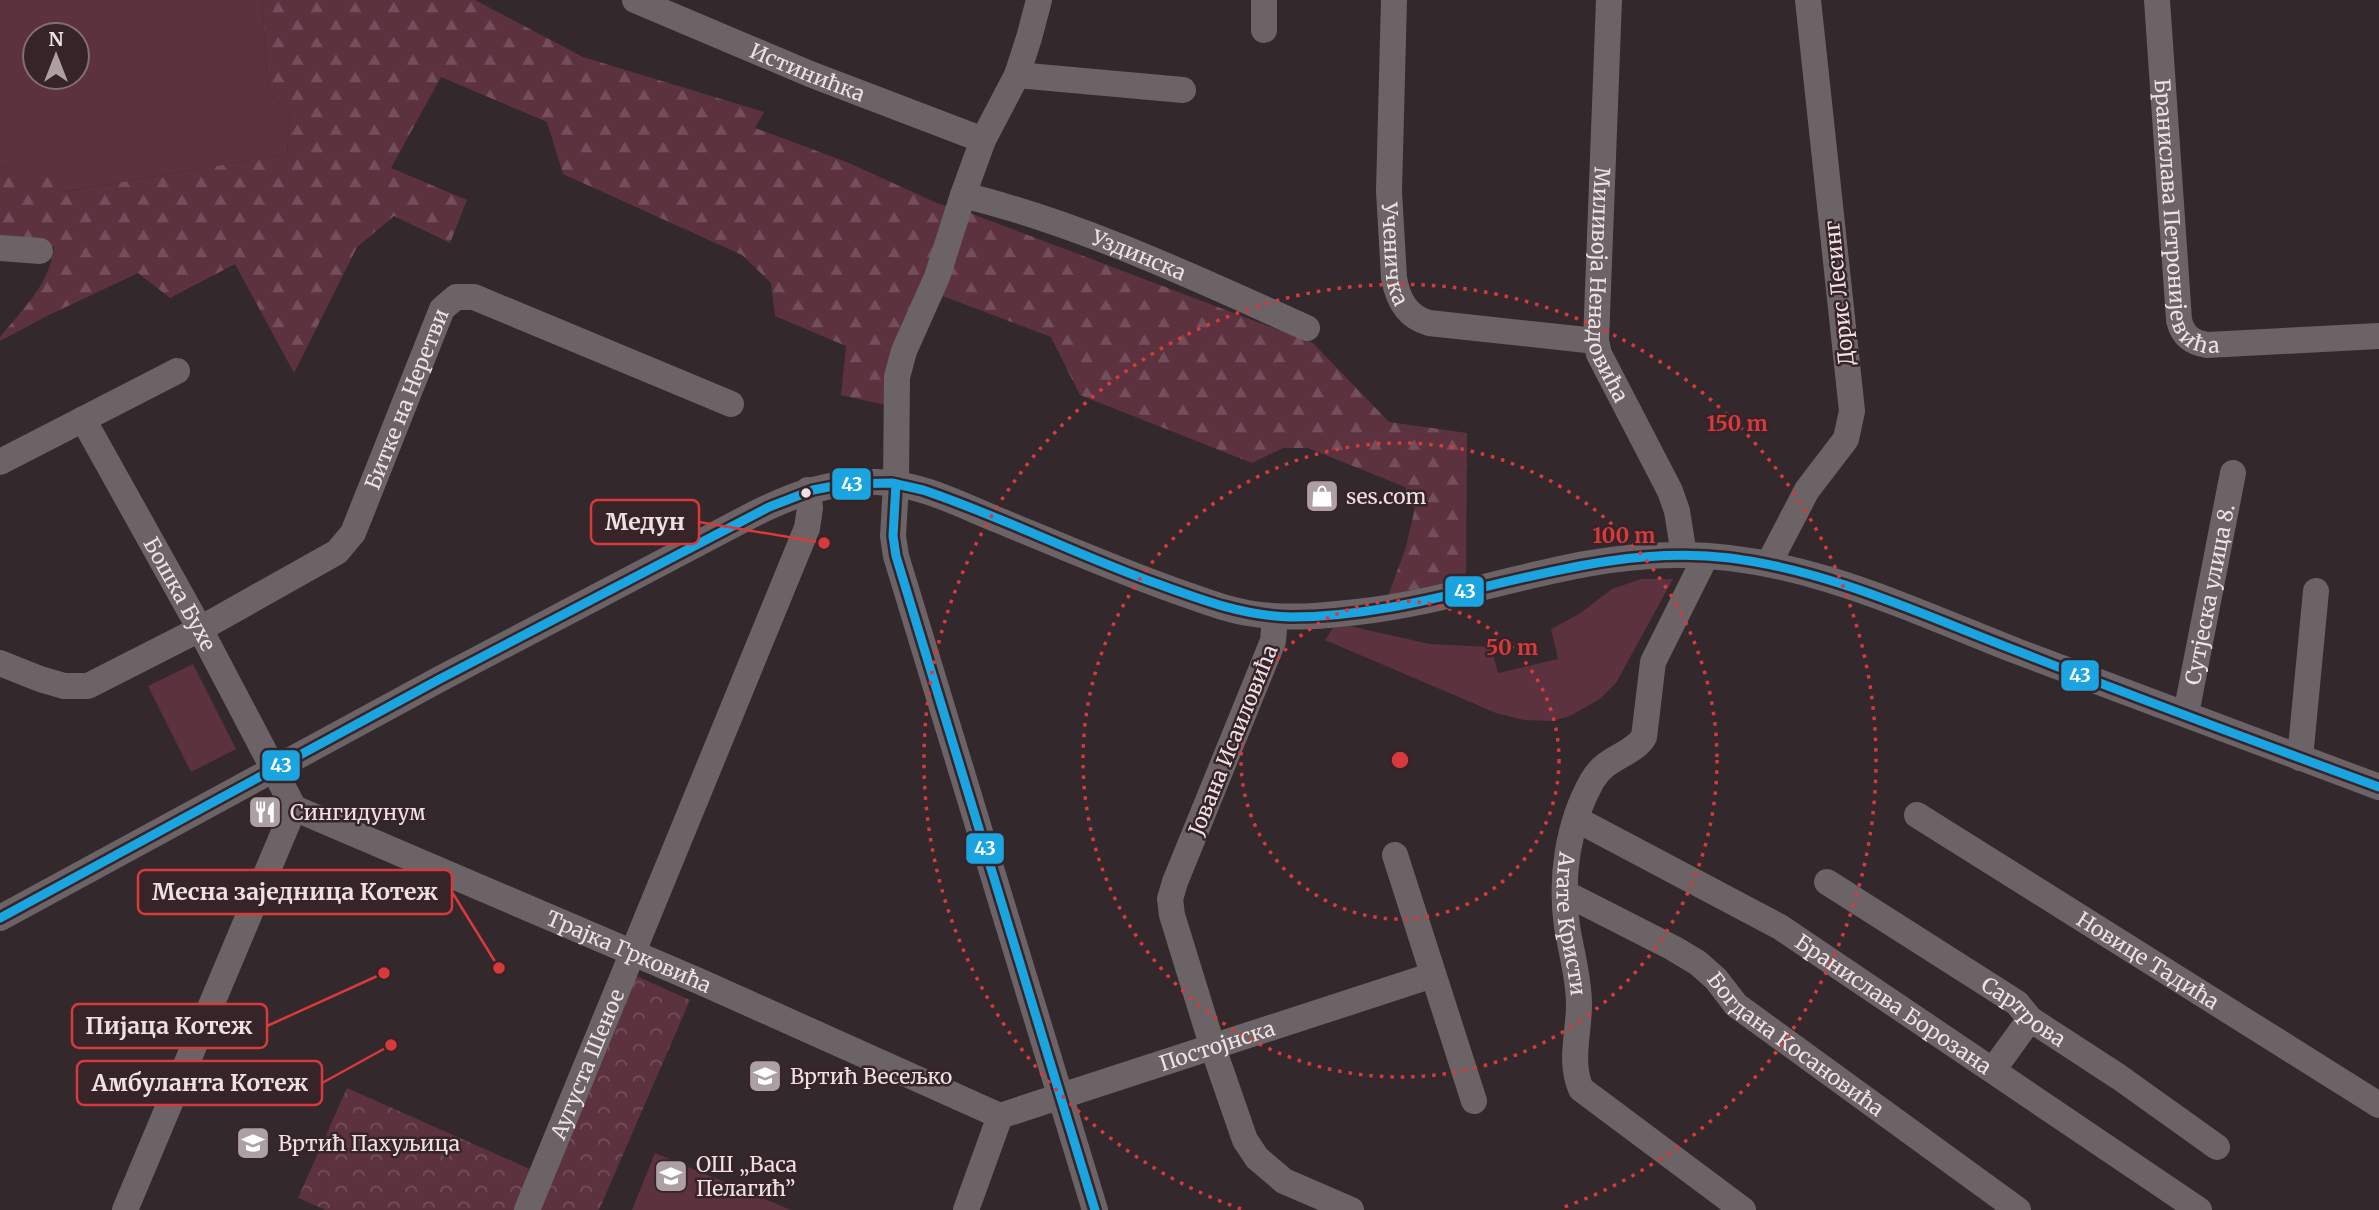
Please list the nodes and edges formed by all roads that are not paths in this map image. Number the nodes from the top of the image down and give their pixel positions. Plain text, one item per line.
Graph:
1 (635, 0) edge
2 (1039, 0) edge
3 (1264, 0) edge
4 (1394, 0) edge
5 (1609, 0) edge
6 (1808, 0) edge
7 (2157, 0) edge
8 (1264, 30) dead end
9 (1017, 75) junction
10 (1183, 90) dead end
11 (983, 140) junction
12 (962, 195) junction
13 (0, 248) edge
14 (40, 251) dead end
15 (1307, 328) dead end
16 (2379, 336) edge
17 (1596, 341) junction
18 (177, 371) dead end
19 (731, 404) dead end
20 (83, 419) junction
21 (0, 463) edge
22 (2233, 473) dead end
23 (896, 484) junction
24 (808, 490) junction
25 (1695, 555) junction
26 (1769, 563) junction
27 (2316, 591) dead end
28 (1275, 617) junction
29 (200, 629) junction
30 (0, 663) edge
31 (2186, 714) junction
32 (2300, 758) junction
33 (273, 771) junction
34 (2379, 787) edge
35 (294, 808) junction
36 (1917, 815) dead end
37 (1576, 819) junction
38 (1395, 855) dead end
39 (1827, 882) dead end
40 (1565, 893) junction
41 (0, 919) edge
42 (633, 952) junction
43 (1433, 975) junction
44 (2030, 1019) junction
45 (1212, 1045) junction
46 (1993, 1070) junction
47 (1060, 1096) junction
48 (1474, 1101) dead end
49 (2379, 1105) edge
50 (1000, 1116) junction
51 (2217, 1147) dead end
52 (125, 1210) edge
53 (527, 1210) edge
54 (966, 1210) edge
55 (1095, 1210) edge
56 (1351, 1210) edge
57 (1743, 1210) edge
58 (2018, 1210) edge
59 (2199, 1210) edge

1 - 11 street, Истинићка
2 - 9 street
3 - 8 street
4 - 17 street, Ученичка
5 - 17 street, Миливоја Ненадовића
6 - 26 street, Дорис Лесинг
7 - 16 street, Бранислава Петронијевића
9 - 10 street
9 - 11 street
11 - 12 street
12 - 15 street, Уздинска
12 - 23 street
13 - 14 street
17 - 25 street, Миливоја Ненадовића
18 - 20 street
19 - 29 street, Битке на Неретви
20 - 21 street
20 - 29 street, Бошка Бухе
22 - 31 street, Сутјеска улица 8.
23 - 24 street, Јована Исаиловића
23 - 28 street, Јована Исаиловића
23 - 47 street
24 - 33 street, Јована Исаиловића
24 - 42 street, Аугуста Шеное
25 - 26 street, Сутјеска улица 8.
25 - 28 street, Сутјеска улица 8.
25 - 37 street, Агате Кристи
26 - 31 street, Сутјеска улица 8.
27 - 32 street
28 - 45 street, Јована Исаиловића
29 - 30 street, Битке на Неретви
29 - 33 street, Бошка Бухе
31 - 32 street, Сутјеска улица 8.
32 - 34 street, Сутјеска улица 8.
33 - 35 street
33 - 41 street, Јована Исаиловића
35 - 42 street, Трајка Грковића
35 - 52 street
36 - 49 street, Новице Тадића
37 - 40 street, Агате Кристи
37 - 46 street, Бранислава Борозана
38 - 43 street
39 - 44 street, Сартрова
40 - 57 street, Агате Кристи
40 - 58 street, Богдана Косановића
42 - 50 street, Трајка Грковића
42 - 53 street, Аугуста Шеное
43 - 45 street, Постојнска
43 - 48 street
44 - 46 street
44 - 51 street, Сартрова
45 - 47 street, Постојнска
45 - 56 street, Јована Исаиловића
46 - 59 street, Бранислава Борозана
47 - 50 street, Постојнска
47 - 55 street
50 - 54 street

